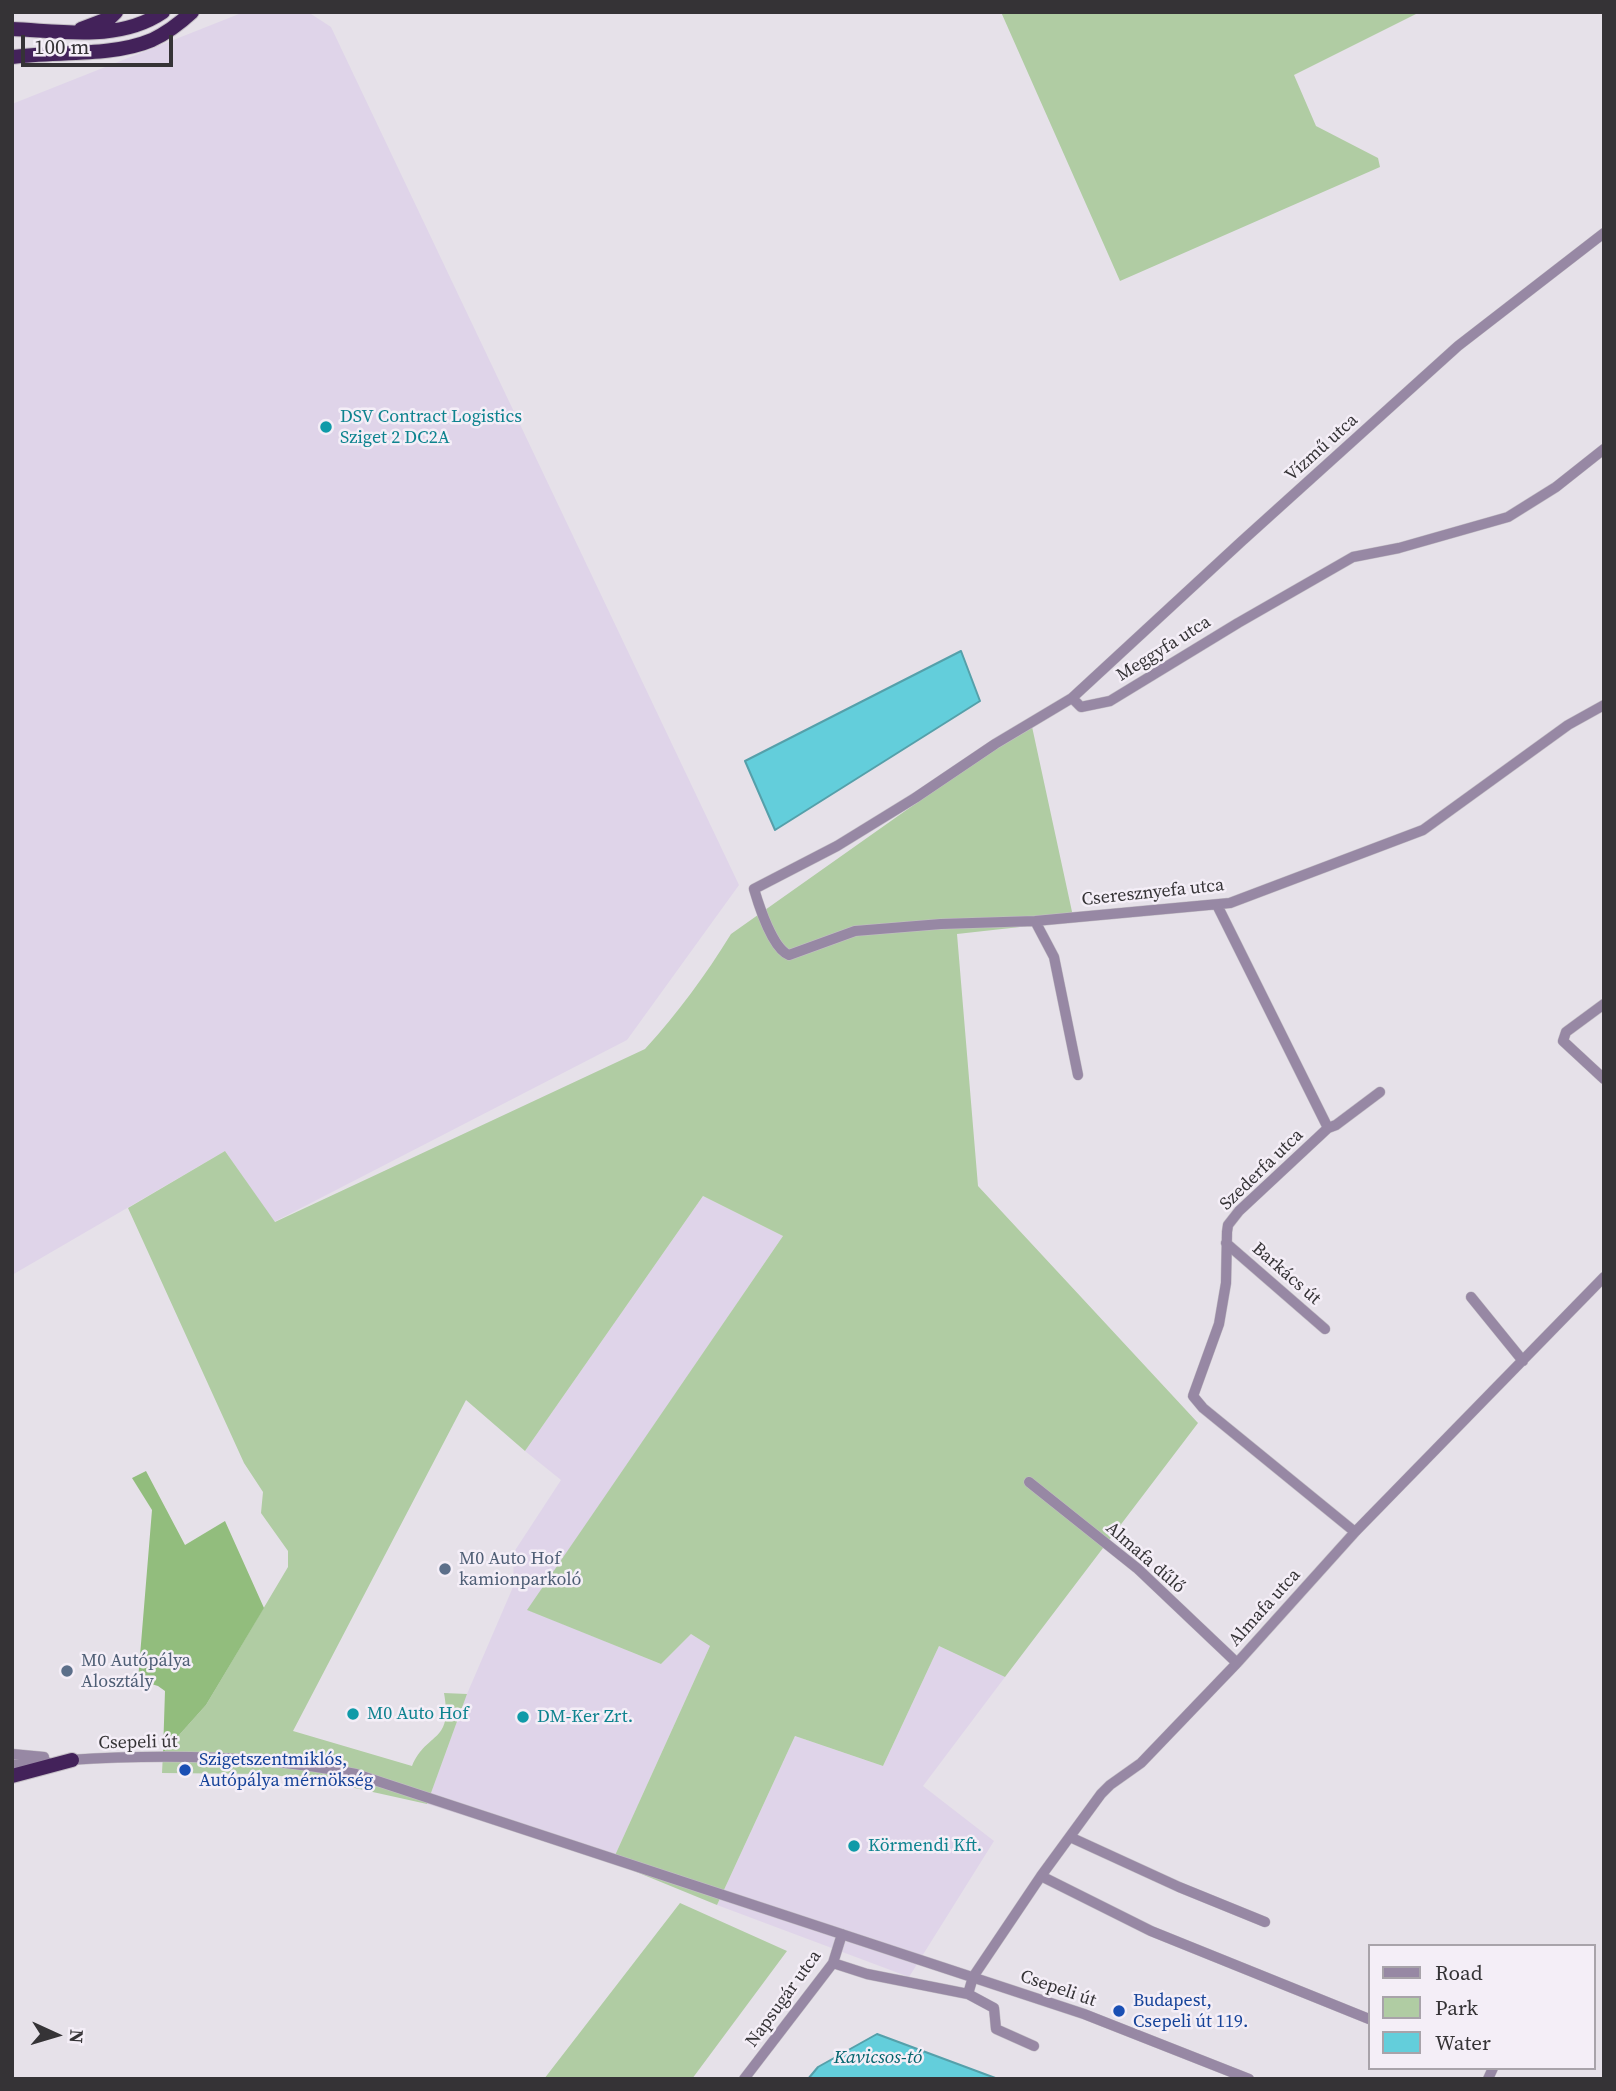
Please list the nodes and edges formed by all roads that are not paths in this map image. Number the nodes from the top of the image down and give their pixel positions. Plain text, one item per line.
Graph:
1 (116, 12) edge
2 (163, 12) edge
3 (192, 12) edge
4 (12, 29) edge
5 (73, 32) junction
6 (12, 57) edge
7 (1604, 233) edge
8 (1604, 449) edge
9 (1072, 698) junction
10 (1604, 705) edge
11 (1217, 905) junction
12 (1035, 921) junction
13 (1604, 1004) edge
14 (1078, 1075) dead end
15 (1604, 1079) edge
16 (1380, 1092) dead end
17 (1328, 1128) junction
18 (1226, 1243) junction
19 (1604, 1277) edge
20 (1471, 1297) dead end
21 (1325, 1329) dead end
22 (1523, 1360) junction
23 (1029, 1482) dead end
24 (1355, 1532) junction
25 (1237, 1663) junction
26 (12, 1754) edge
27 (72, 1760) junction
28 (12, 1765) edge
29 (12, 1776) edge
30 (1070, 1837) junction
31 (1041, 1877) junction
32 (1265, 1922) dead end
33 (842, 1934) junction
34 (833, 1963) junction
35 (973, 1977) junction
36 (968, 1994) junction
37 (1368, 2019) edge
38 (1034, 2046) dead end
39 (744, 2079) edge
40 (1249, 2079) edge

1 - 5 highway
2 - 5 highway
3 - 6 highway
4 - 5 highway
7 - 9 street, Vízmű utca
8 - 9 street, Meggyfa utca
9 - 12 street, Cseresznyefa utca
10 - 11 street, Cseresznyefa utca
11 - 12 street, Cseresznyefa utca
11 - 17 street, Szederfa utca
12 - 14 street
13 - 15 street
16 - 17 street
17 - 18 street, Szederfa utca
18 - 21 street, Barkács út
18 - 24 street, Szederfa utca
19 - 22 street, Almafa utca
20 - 22 street
22 - 24 street, Almafa utca
23 - 25 street, Almafa dűlő
24 - 25 street, Almafa utca
25 - 30 street, Almafa utca
26 - 27 street, Csepeli út
27 - 28 street, Csepeli út
27 - 29 highway
27 - 33 street, Csepeli út
30 - 31 street, Almafa utca
30 - 32 street
31 - 35 street, Almafa utca
31 - 37 street
33 - 34 street, Napsugár utca
33 - 35 street, Csepeli út
34 - 36 street
34 - 39 street, Napsugár utca
35 - 36 street, Almafa utca
35 - 40 street, Csepeli út
36 - 38 street

